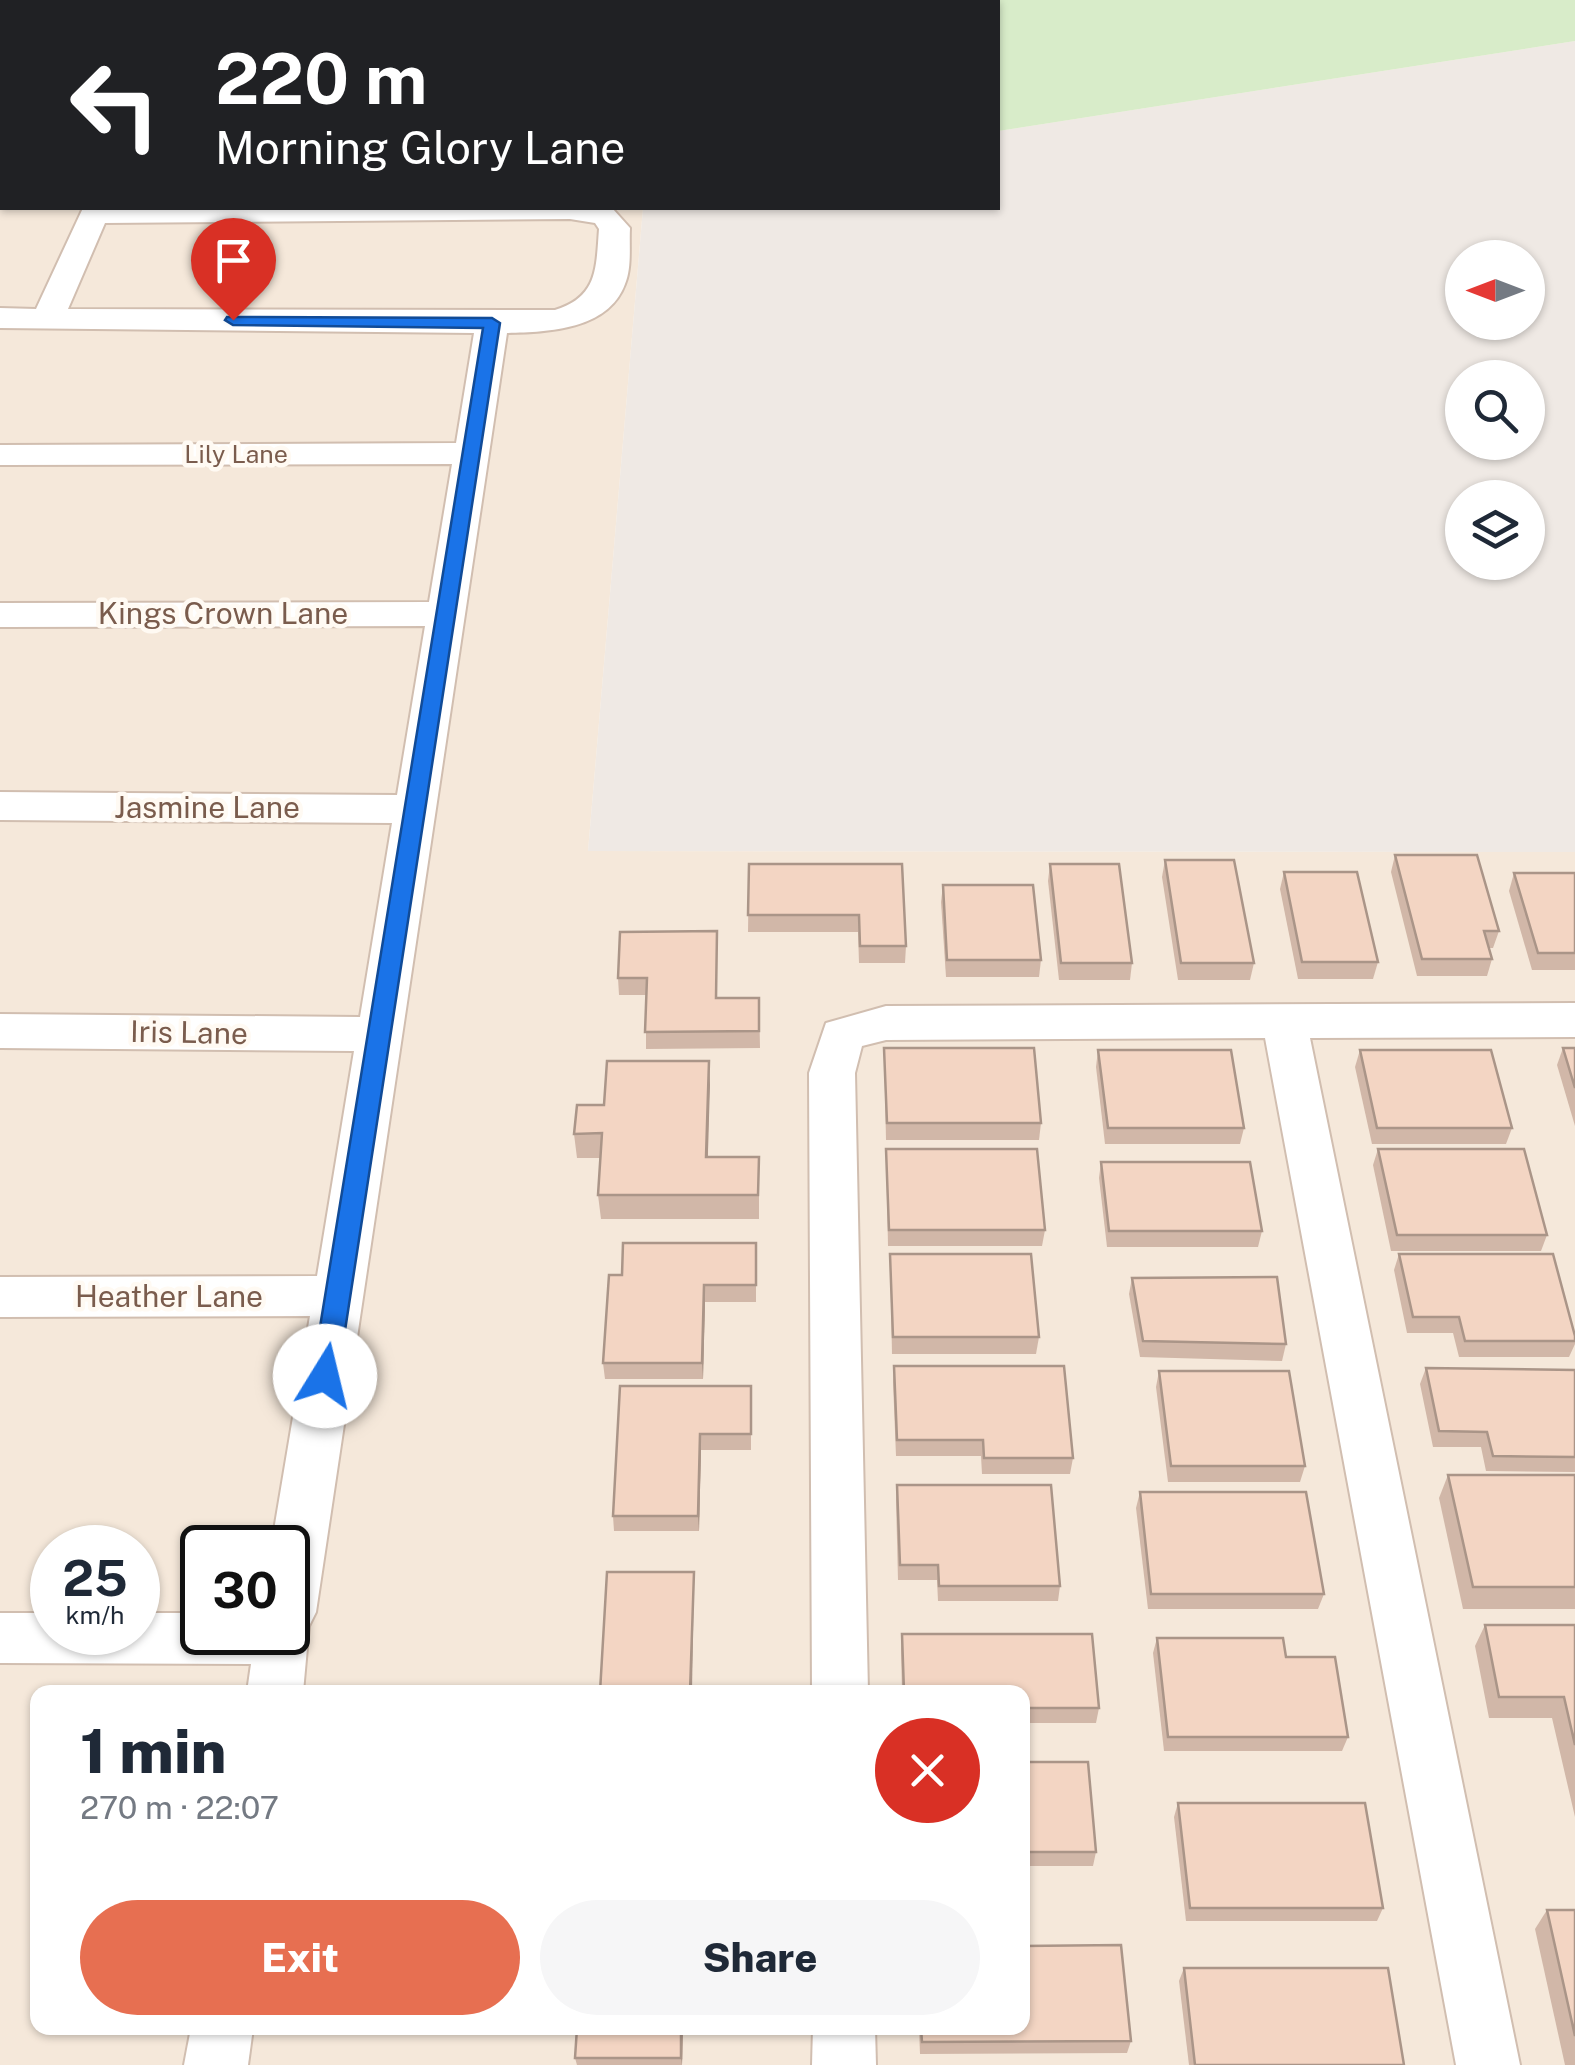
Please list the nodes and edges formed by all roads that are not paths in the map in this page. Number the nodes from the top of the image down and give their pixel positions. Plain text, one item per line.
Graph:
1 (0, 318) edge
2 (48, 318) junction
3 (492, 323) junction
4 (472, 453) junction
5 (0, 455) edge
6 (0, 614) edge
7 (446, 614) junction
8 (0, 806) edge
9 (415, 809) junction
10 (1575, 1020) edge
11 (1284, 1021) junction
12 (0, 1031) edge
13 (379, 1034) junction
14 (338, 1296) junction
15 (0, 1297) edge
16 (301, 1525) edge
17 (0, 1638) edge
18 (180, 1642) edge
19 (840, 1685) edge
20 (221, 2035) edge
21 (844, 2035) edge
22 (216, 2065) edge
23 (844, 2065) edge
24 (1488, 2065) edge

1 - 2 street
2 - 3 street
2 - 3 street
3 - 4 street
4 - 5 street, Lily Lane
4 - 7 street
6 - 7 street, Kings Crown Lane
7 - 9 street
8 - 9 street, Jasmine Lane
9 - 13 street
10 - 11 street
11 - 19 street
11 - 24 street
12 - 13 street, Iris Lane
13 - 14 street
14 - 15 street, Heather Lane
14 - 16 street
17 - 18 street
20 - 22 street
21 - 23 street

